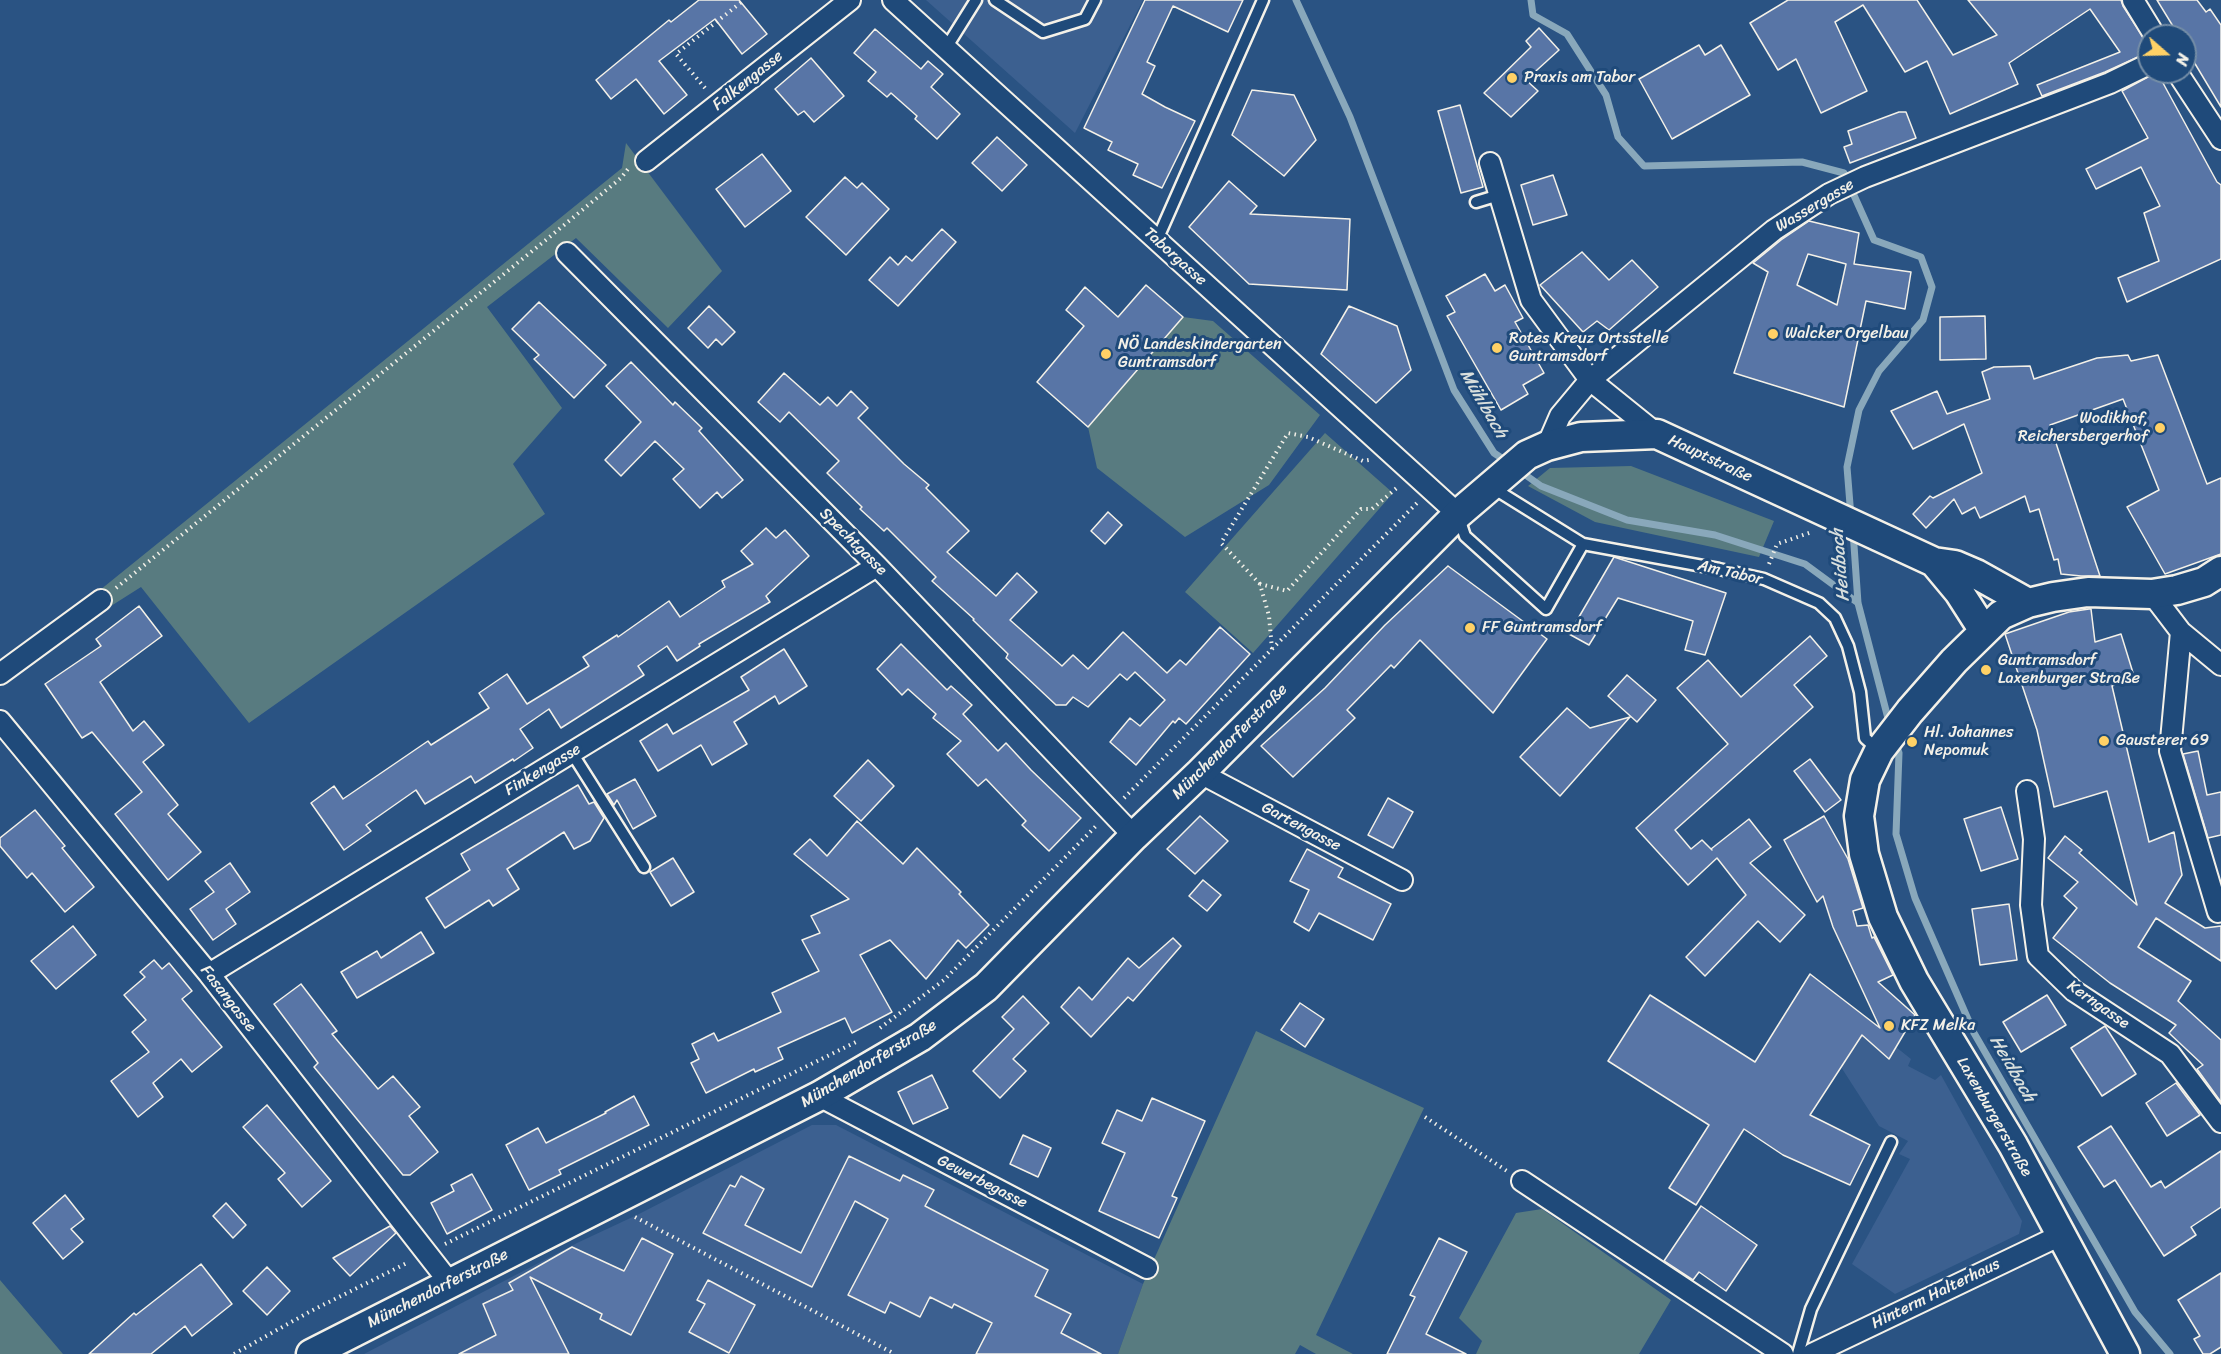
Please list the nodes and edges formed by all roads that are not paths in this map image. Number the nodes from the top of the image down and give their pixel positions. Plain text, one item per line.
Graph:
1 (850, 0) edge
2 (893, 0) edge
3 (976, 0) edge
4 (995, 0) edge
5 (1095, 0) edge
6 (1263, 0) edge
7 (2133, 0) edge
8 (2148, 24) edge
9 (946, 48) junction
10 (2137, 70) edge
11 (2185, 84) edge
12 (2221, 139) edge
13 (651, 158) road end
14 (1490, 164) dead end
15 (1499, 195) junction
16 (1476, 202) dead end
17 (1157, 240) junction
18 (567, 253) dead end
19 (1590, 380) junction
20 (1657, 435) junction
21 (1537, 451) junction
22 (1495, 481) junction
23 (1458, 514) junction
24 (1582, 544) junction
25 (1934, 561) junction
26 (878, 566) junction
27 (2221, 571) edge
28 (2152, 594) junction
29 (101, 600) road end
30 (2028, 603) junction
31 (1984, 631) junction
32 (2181, 632) junction
33 (2221, 664) edge
34 (0, 674) edge
35 (0, 721) edge
36 (1879, 751) junction
37 (572, 753) junction
38 (1200, 773) junction
39 (2027, 791) dead end
40 (1134, 836) junction
41 (644, 867) dead end
42 (1402, 880) dead end
43 (2218, 912) dead end
44 (208, 974) junction
45 (819, 1096) junction
46 (2221, 1122) edge
47 (1891, 1142) dead end
48 (1522, 1181) road end
49 (2061, 1235) junction
50 (1147, 1268) dead end
51 (450, 1283) junction
52 (311, 1354) edge
53 (1783, 1354) edge
54 (1798, 1354) edge
55 (1812, 1354) edge
56 (2125, 1354) edge

1 - 13 street, Falkengasse
2 - 9 street, Taborgasse
3 - 9 lane
4 - 5 lane
6 - 17 lane
7 - 8 street
9 - 17 street, Taborgasse
10 - 19 street, Wassergasse
11 - 12 street
14 - 15 street
15 - 16 lane
15 - 19 street
17 - 23 street, Taborgasse
18 - 26 street, Spechtgasse
19 - 20 street
19 - 21 street, Wassergasse
20 - 21 street, Hauptstraße
20 - 25 street, Hauptstraße
21 - 22 street, Hauptstraße
22 - 23 street, Hauptstraße
22 - 24 lane, Am Tabor
23 - 24 lane
23 - 38 street, Münchendorferstraße
24 - 36 lane, Am Tabor
25 - 30 street, Hauptstraße
25 - 31 street, Hauptstraße
26 - 37 street, Finkengasse
26 - 40 street, Spechtgasse
27 - 28 street
28 - 30 street, Laxenburgerstraße
28 - 32 street
29 - 34 street
30 - 31 street, Laxenburgerstraße
31 - 36 street, Laxenburgerstraße
32 - 33 street
32 - 43 street
35 - 44 street, Fasangasse
36 - 49 street, Laxenburgerstraße
37 - 41 lane
37 - 44 street, Finkengasse
38 - 40 street, Münchendorferstraße
38 - 42 street, Gartengasse
39 - 46 street, Kerngasse
40 - 45 street, Münchendorferstraße
44 - 51 street, Fasangasse
45 - 50 street, Gewerbegasse
45 - 51 street, Münchendorferstraße
47 - 54 lane
48 - 53 street
49 - 55 street, Hinterm Halterhaus
49 - 56 street, Laxenburgerstraße
51 - 52 street, Münchendorferstraße

